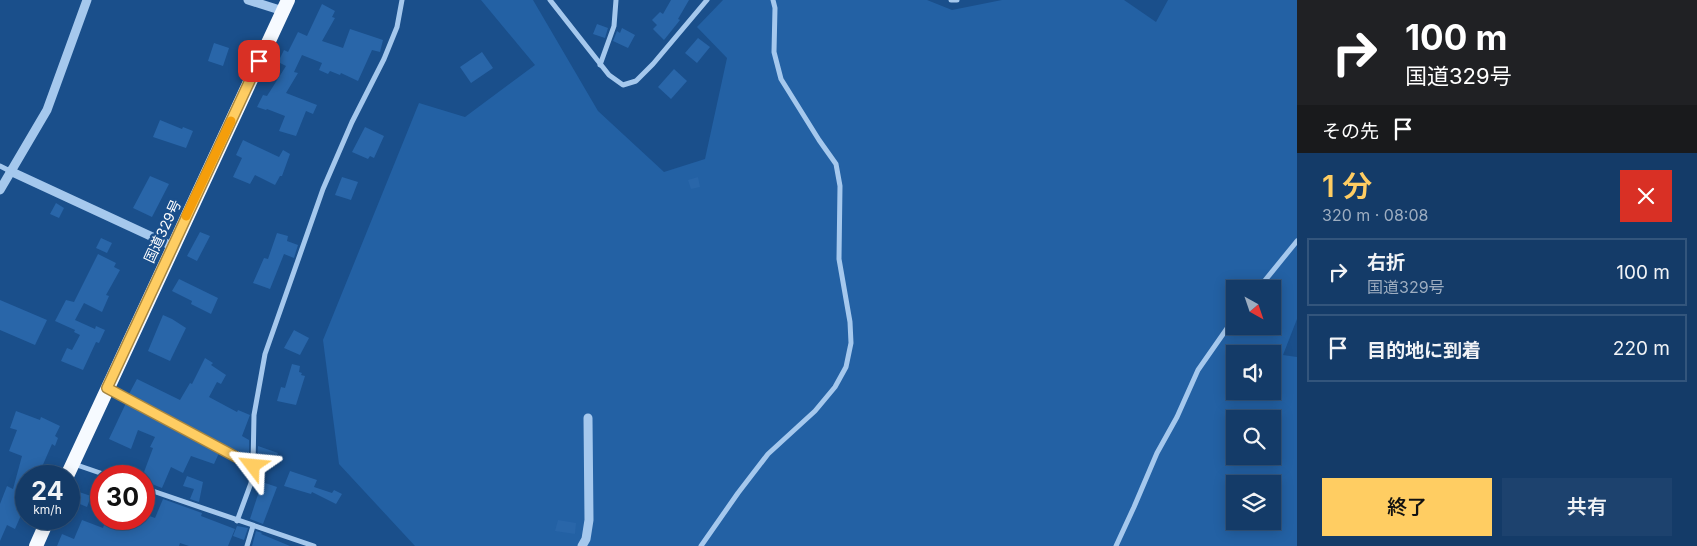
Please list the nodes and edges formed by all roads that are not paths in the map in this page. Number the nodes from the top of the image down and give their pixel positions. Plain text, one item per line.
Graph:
1 (87, 0) edge
2 (248, 0) edge
3 (402, 0) edge
4 (550, 0) edge
5 (616, 0) edge
6 (707, 0) edge
7 (773, 0) edge
8 (951, 0) edge
9 (957, 0) edge
10 (285, 5) edge
11 (600, 64) junction
12 (0, 166) edge
13 (10, 171) junction
14 (0, 190) edge
15 (1297, 241) edge
16 (172, 246) junction
17 (1265, 280) edge
18 (1226, 330) edge
19 (107, 388) junction
20 (588, 418) dead end
21 (72, 465) edge
22 (253, 466) junction
23 (155, 492) edge
24 (237, 521) junction
25 (253, 526) junction
26 (43, 530) edge
27 (36, 546) edge
28 (247, 546) edge
29 (314, 546) edge
30 (582, 546) edge
31 (701, 546) edge
32 (1116, 546) edge

1 - 13 street
2 - 10 street
3 - 22 street
4 - 11 street
5 - 11 street
6 - 11 street
7 - 31 street
8 - 9 street
10 - 16 highway, 国道329号
12 - 13 street
13 - 14 street
13 - 16 street
15 - 17 street
16 - 19 highway, 国道329号
18 - 32 street
19 - 21 highway, 国道329号
19 - 22 street
20 - 30 street
22 - 24 street
23 - 24 street
24 - 25 street
25 - 28 street
25 - 29 street
26 - 27 highway

